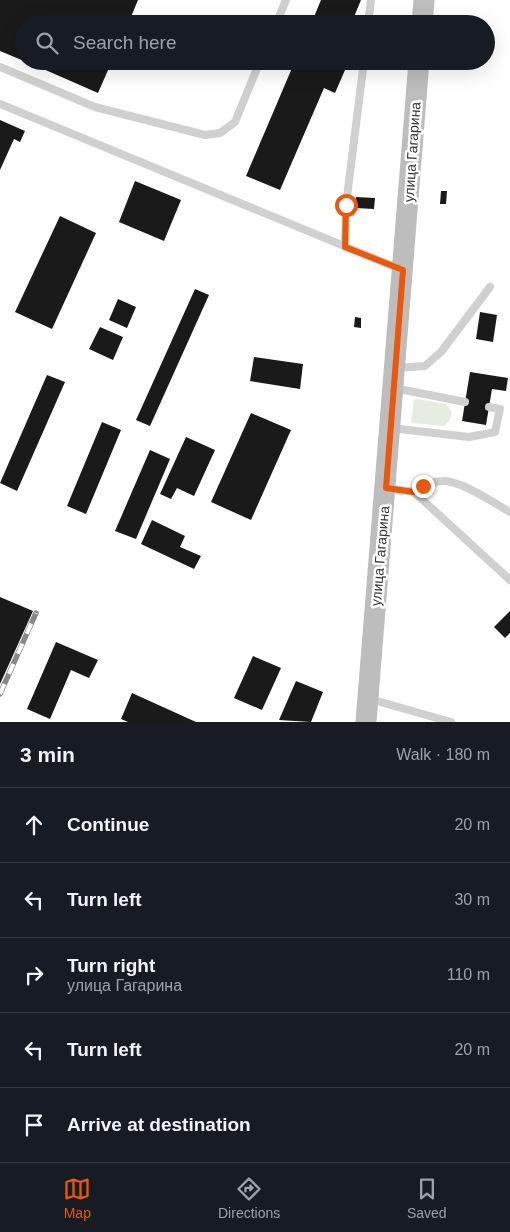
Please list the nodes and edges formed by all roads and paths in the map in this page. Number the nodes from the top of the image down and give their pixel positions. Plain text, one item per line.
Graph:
1 (286, 0) edge
2 (372, 0) edge
3 (280, 15) edge
4 (370, 15) edge
5 (0, 67) edge
6 (256, 70) edge
7 (363, 70) edge
8 (418, 70) edge
9 (0, 104) edge
10 (345, 247) junction
11 (403, 270) junction
12 (490, 287) dead end
13 (395, 378) junction
14 (465, 402) dead end
15 (489, 407) dead end
16 (391, 428) junction
17 (386, 488) junction
18 (414, 492) junction
19 (510, 512) edge
20 (510, 580) edge
21 (368, 698) junction
22 (366, 722) edge
23 (451, 722) edge

1 - 3 lane
2 - 4 lane
5 - 6 lane
7 - 10 lane
8 - 11 main road, улица Гагарина
9 - 10 lane
10 - 11 lane
11 - 13 main road, улица Гагарина
12 - 13 lane
13 - 14 lane
13 - 16 main road, улица Гагарина
15 - 16 lane
16 - 17 main road, улица Гагарина
17 - 18 lane
17 - 21 main road, улица Гагарина
18 - 19 lane
18 - 20 lane
21 - 22 main road, улица Гагарина
21 - 23 lane

